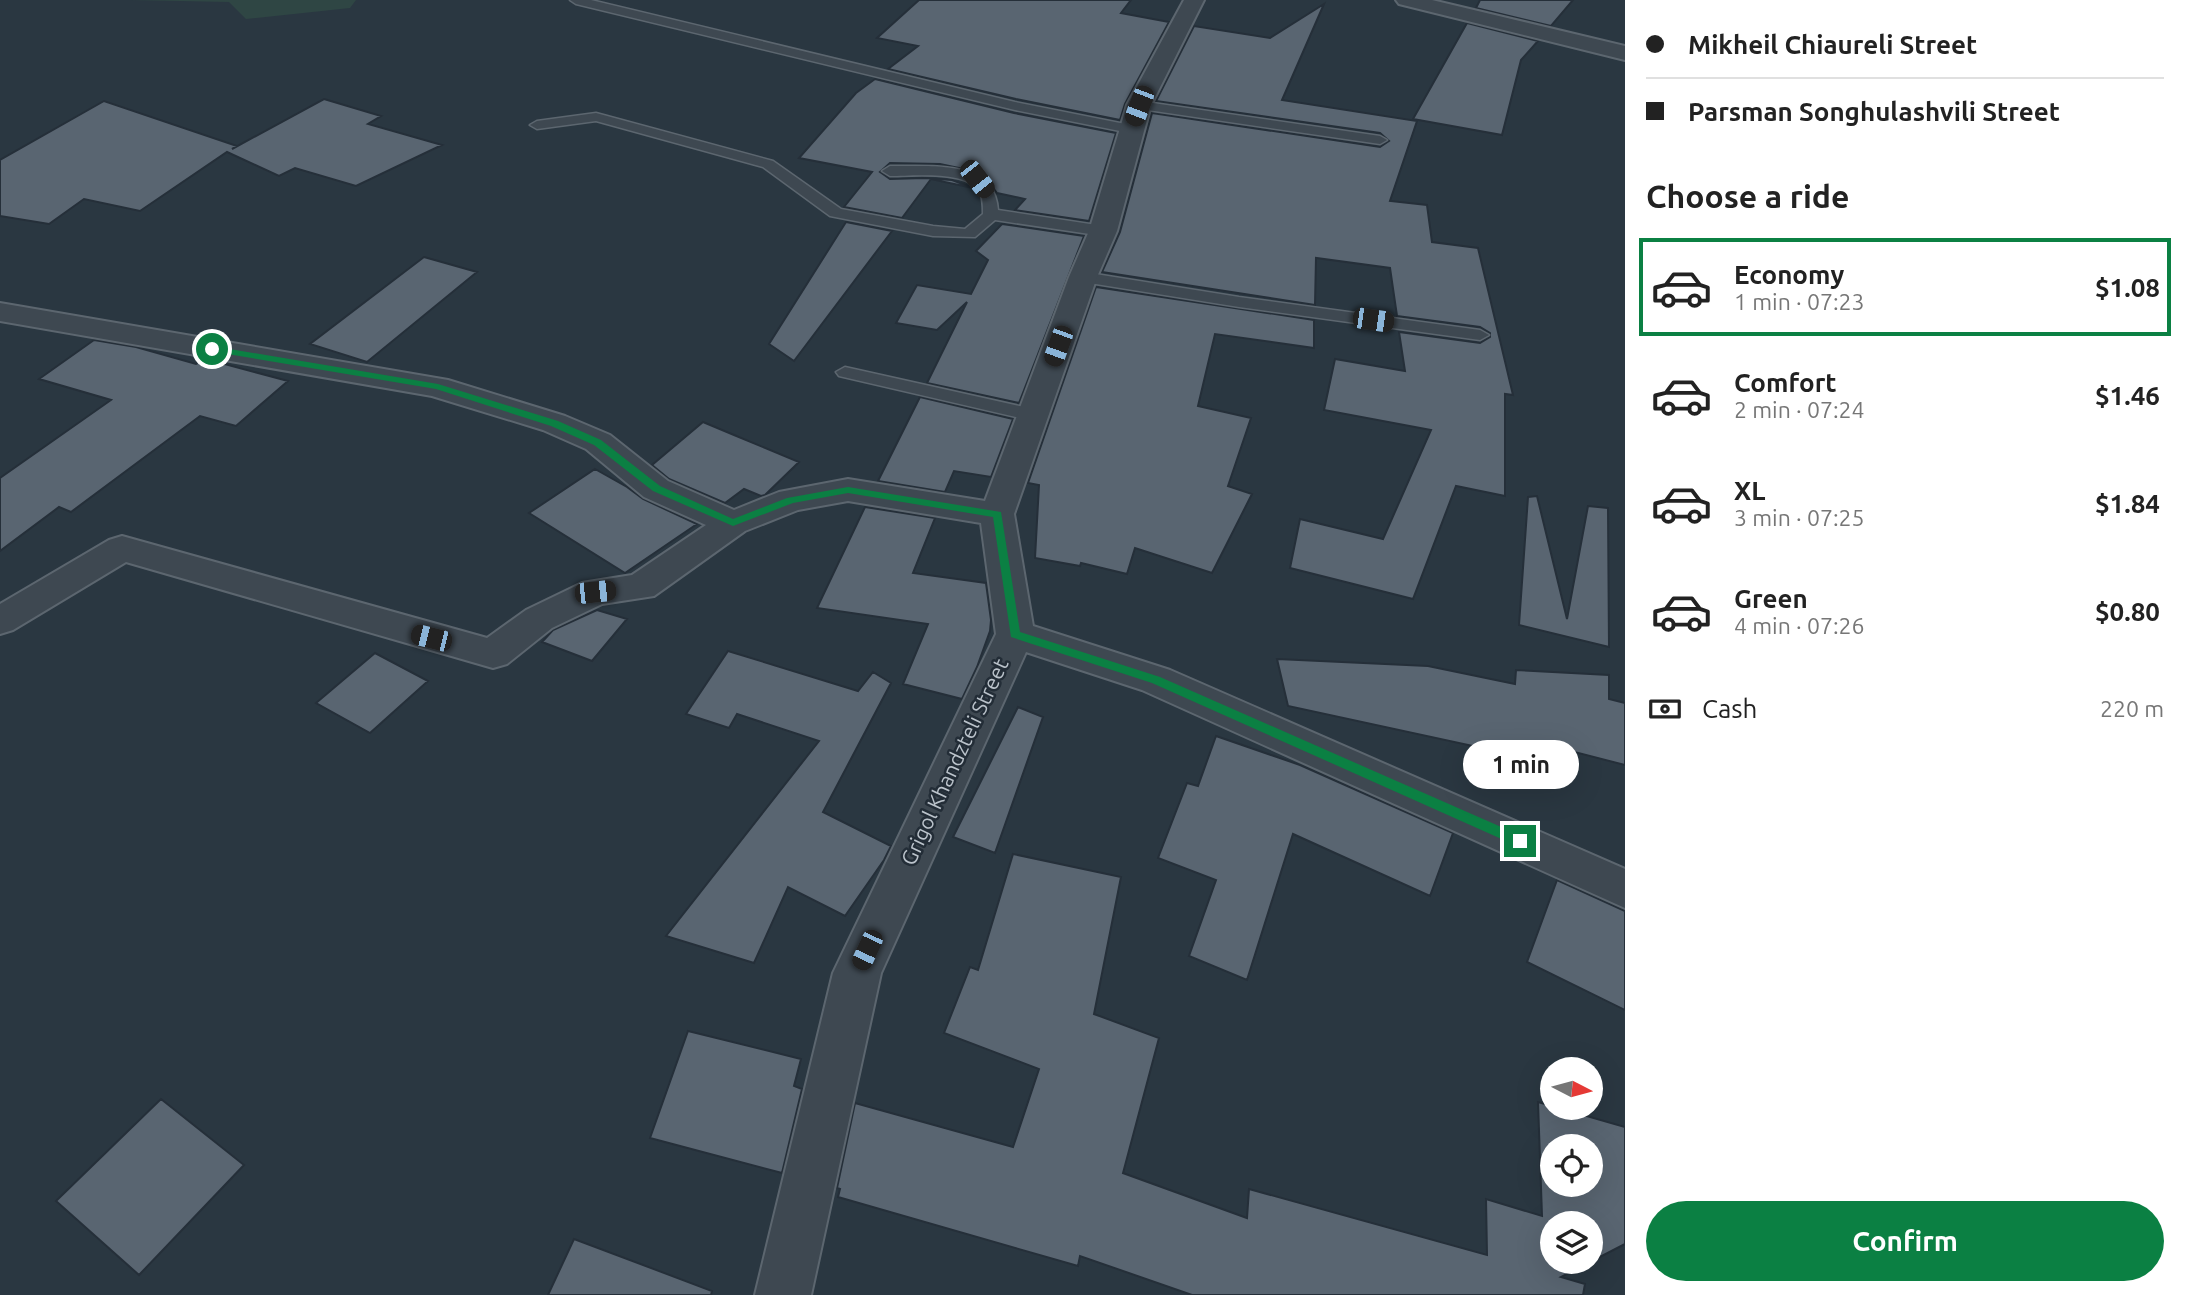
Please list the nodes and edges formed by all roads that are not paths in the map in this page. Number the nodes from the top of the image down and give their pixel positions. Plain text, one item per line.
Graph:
1 (576, 0) edge
2 (1194, 0) edge
3 (1406, 0) edge
4 (1625, 54) edge
5 (1135, 117) junction
6 (537, 125) dead end
7 (1380, 140) dead end
8 (890, 171) dead end
9 (991, 215) junction
10 (1103, 231) junction
11 (1083, 277) junction
12 (0, 312) edge
13 (1480, 335) dead end
14 (845, 372) dead end
15 (1033, 415) junction
16 (997, 514) junction
17 (733, 523) junction
18 (0, 621) edge
19 (1015, 634) junction
20 (1625, 889) edge
21 (783, 1295) edge

1 - 5 lane
2 - 5 street, Grigol Khandzteli Street
3 - 4 street
5 - 7 lane
5 - 10 street, Grigol Khandzteli Street
6 - 9 lane
8 - 9 lane
9 - 10 lane
10 - 11 street, Grigol Khandzteli Street
11 - 13 lane
11 - 15 street, Grigol Khandzteli Street
12 - 17 street
14 - 15 lane
15 - 16 street, Grigol Khandzteli Street
16 - 17 street
16 - 19 street, Grigol Khandzteli Street
17 - 18 street
19 - 20 street
19 - 21 street, Grigol Khandzteli Street

